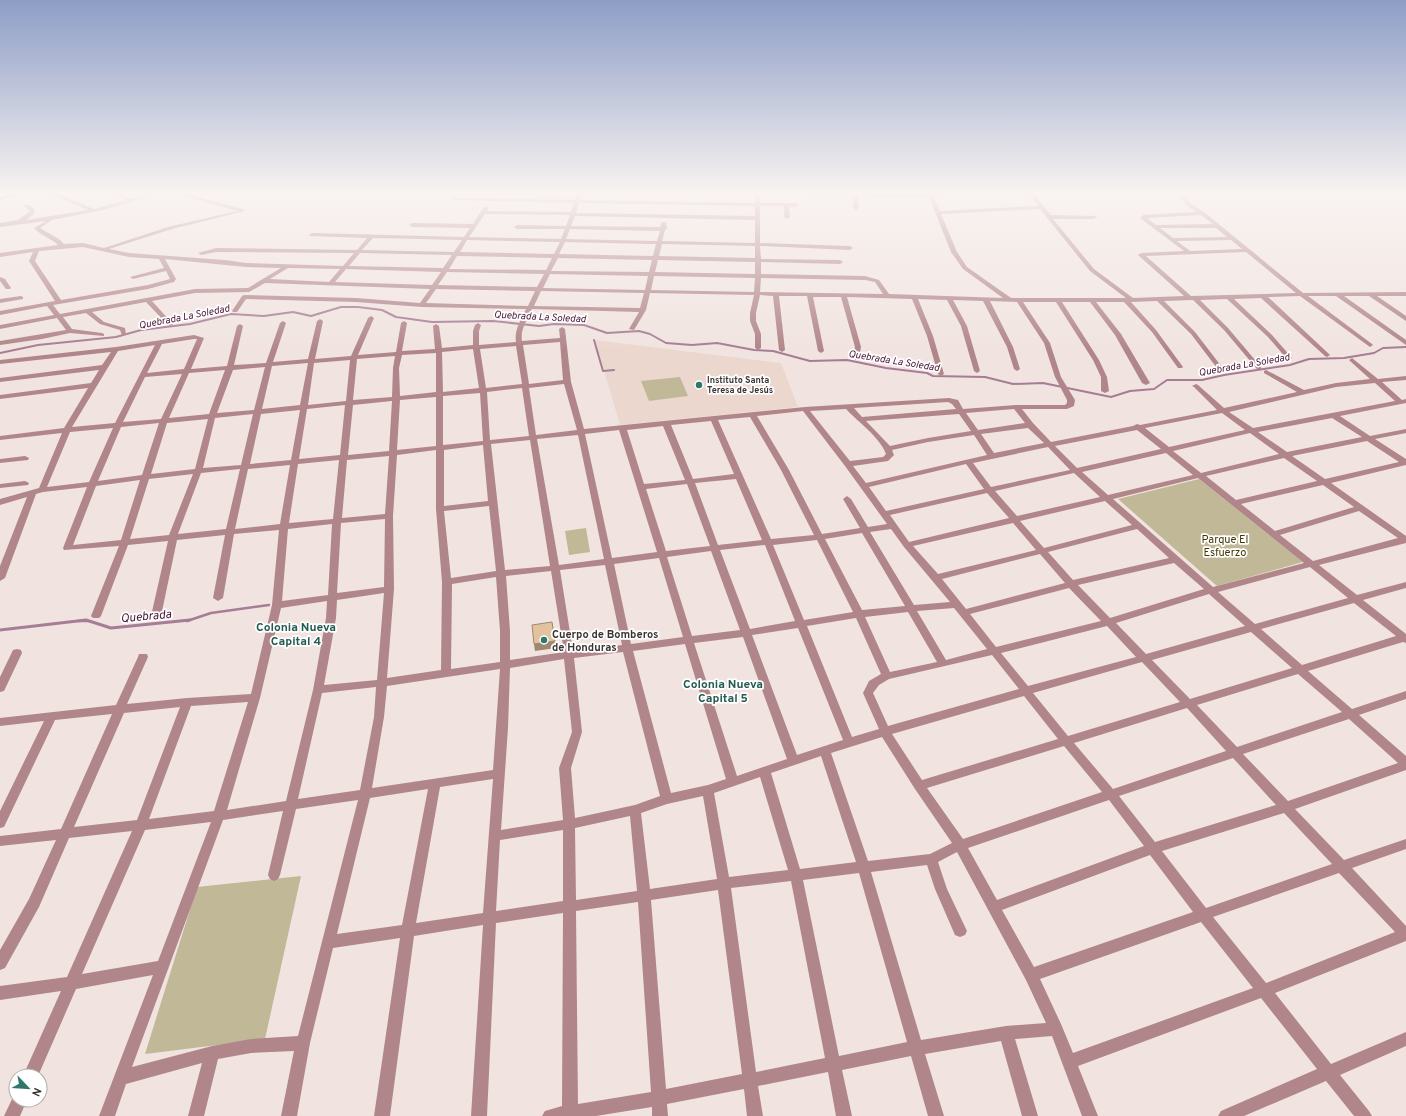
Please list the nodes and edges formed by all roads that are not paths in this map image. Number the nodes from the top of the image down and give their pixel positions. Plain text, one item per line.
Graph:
1 (62, 246) edge
2 (89, 246) edge
3 (115, 246) edge
4 (363, 246) edge
5 (461, 246) edge
6 (561, 246) edge
7 (659, 246) edge
8 (757, 246) edge
9 (790, 246) edge
10 (952, 246) edge
11 (1073, 246) edge
12 (1180, 246) edge
13 (1242, 246) edge
14 (850, 248) dead end
15 (106, 249) junction
16 (1247, 250) junction
17 (36, 251) junction
18 (358, 252) junction
19 (1188, 252) junction
20 (202, 253) dead end
21 (455, 254) junction
22 (0, 255) edge
23 (556, 256) junction
24 (161, 257) junction
25 (656, 258) junction
26 (758, 260) junction
27 (840, 262) dead end
28 (287, 266) junction
29 (344, 267) junction
30 (168, 269) junction
31 (445, 270) junction
32 (548, 272) junction
33 (652, 274) junction
34 (133, 277) dead end
35 (758, 277) junction
36 (0, 279) edge
37 (264, 281) junction
38 (330, 284) junction
39 (434, 287) junction
40 (8, 288) dead end
41 (540, 289) junction
42 (249, 290) junction
43 (648, 292) junction
44 (757, 294) junction
45 (776, 294) junction
46 (1301, 294) junction
47 (1337, 294) junction
48 (1370, 294) junction
49 (1406, 294) edge
50 (810, 295) junction
51 (1262, 295) junction
52 (844, 296) junction
53 (887, 296) junction
54 (1228, 296) junction
55 (244, 297) junction
56 (914, 297) junction
57 (21, 298) dead end
58 (948, 298) junction
59 (1192, 298) junction
60 (1057, 299) junction
61 (1091, 299) junction
62 (1159, 299) junction
63 (148, 300) junction
64 (986, 300) junction
65 (1010, 300) junction
66 (1019, 300) junction
67 (1129, 300) junction
68 (0, 301) edge
69 (59, 302) junction
70 (49, 304) junction
71 (422, 305) junction
72 (531, 308) junction
73 (235, 310) dead end
74 (643, 310) junction
75 (87, 311) junction
76 (0, 313) edge
77 (59, 316) junction
78 (371, 318) dead end
79 (1406, 319) edge
80 (320, 321) dead end
81 (283, 323) dead end
82 (404, 323) dead end
83 (170, 324) dead end
84 (478, 325) dead end
85 (240, 326) dead end
86 (436, 326) dead end
87 (0, 327) edge
88 (562, 329) dead end
89 (632, 329) dead end
90 (70, 331) junction
91 (124, 334) dead end
92 (102, 335) dead end
93 (562, 340) junction
94 (0, 343) edge
95 (159, 343) junction
96 (1406, 343) edge
97 (518, 344) junction
98 (1370, 345) dead end
99 (477, 347) junction
100 (758, 348) dead end
101 (116, 350) junction
102 (782, 350) dead end
103 (821, 350) dead end
104 (439, 351) junction
105 (397, 354) junction
106 (1327, 356) dead end
107 (354, 357) junction
108 (856, 358) dead end
109 (1289, 358) dead end
110 (1352, 360) dead end
111 (312, 361) junction
112 (0, 362) edge
113 (269, 363) junction
114 (105, 367) junction
115 (230, 367) junction
116 (1180, 368) dead end
117 (1259, 368) dead end
118 (1016, 369) dead end
119 (187, 371) junction
120 (978, 371) dead end
121 (1222, 371) dead end
122 (1266, 372) dead end
123 (941, 374) dead end
124 (142, 375) junction
125 (1406, 378) edge
126 (0, 380) edge
127 (1376, 381) junction
128 (567, 382) junction
129 (1146, 383) dead end
130 (93, 385) junction
131 (1196, 386) dead end
132 (526, 387) junction
133 (1105, 390) dead end
134 (483, 391) junction
135 (1302, 392) junction
136 (439, 395) junction
137 (0, 397) edge
138 (396, 399) junction
139 (1403, 402) edge
140 (350, 403) junction
141 (848, 406) junction
142 (305, 407) junction
143 (1016, 407) junction
144 (805, 409) junction
145 (258, 411) junction
146 (1222, 411) junction
147 (961, 412) junction
148 (753, 415) junction
149 (1333, 415) junction
150 (212, 416) junction
151 (713, 418) junction
152 (859, 419) junction
153 (164, 421) junction
154 (666, 423) junction
155 (117, 425) junction
156 (1030, 425) junction
157 (1137, 426) junction
158 (622, 428) junction
159 (67, 430) junction
160 (1251, 431) junction
161 (1406, 431) edge
162 (581, 432) junction
163 (977, 433) junction
164 (0, 438) edge
165 (532, 438) junction
166 (1368, 439) junction
167 (486, 443) junction
168 (1050, 444) junction
169 (439, 448) junction
170 (888, 449) junction
171 (1167, 450) junction
172 (392, 453) junction
173 (1286, 455) junction
174 (992, 456) junction
175 (345, 457) junction
176 (25, 458) dead end
177 (0, 461) edge
178 (294, 461) junction
179 (968, 462) junction
180 (1406, 463) edge
181 (848, 464) junction
182 (245, 467) junction
183 (1076, 470) junction
184 (198, 471) junction
185 (1199, 475) junction
186 (738, 476) junction
187 (145, 477) junction
188 (690, 481) junction
189 (1324, 482) junction
190 (25, 483) dead end
191 (92, 483) junction
192 (0, 486) edge
193 (863, 486) junction
194 (641, 487) junction
195 (989, 490) junction
196 (38, 491) junction
197 (1107, 497) junction
198 (847, 499) dead end
199 (0, 502) edge
200 (492, 503) junction
201 (1234, 503) junction
202 (1360, 508) junction
203 (440, 509) junction
204 (884, 514) junction
205 (389, 516) junction
206 (1017, 520) junction
207 (337, 521) junction
208 (284, 526) junction
209 (892, 526) junction
210 (1140, 526) junction
211 (865, 530) junction
212 (230, 531) junction
213 (1274, 534) junction
214 (174, 537) junction
215 (818, 537) junction
216 (1406, 539) edge
217 (768, 542) junction
218 (124, 543) junction
219 (907, 545) junction
220 (715, 548) junction
221 (1042, 550) junction
222 (663, 555) junction
223 (1177, 559) junction
224 (608, 561) junction
225 (1313, 564) junction
226 (556, 568) junction
227 (501, 573) junction
228 (0, 578) edge
229 (936, 578) junction
230 (447, 582) junction
231 (1071, 584) junction
232 (1406, 585) edge
233 (389, 589) junction
234 (1213, 590) junction
235 (333, 597) junction
236 (218, 598) dead end
237 (1356, 599) junction
238 (277, 605) junction
239 (960, 608) junction
240 (910, 609) junction
241 (859, 614) junction
242 (96, 616) dead end
243 (156, 616) dead end
244 (1108, 622) junction
245 (801, 623) junction
246 (1254, 627) junction
247 (746, 632) junction
248 (1405, 638) edge
249 (688, 640) junction
250 (627, 648) junction
251 (994, 651) junction
252 (17, 653) dead end
253 (569, 654) junction
254 (143, 657) dead end
255 (1144, 658) junction
256 (506, 664) junction
257 (943, 664) junction
258 (1300, 669) junction
259 (446, 673) junction
260 (887, 676) junction
261 (381, 683) junction
262 (0, 688) edge
263 (318, 690) junction
264 (1026, 691) junction
265 (1406, 695) edge
266 (255, 698) junction
267 (187, 702) junction
268 (1189, 704) junction
269 (120, 709) junction
270 (1350, 713) junction
271 (52, 716) junction
272 (0, 722) edge
273 (886, 733) junction
274 (1065, 740) junction
275 (849, 742) junction
276 (825, 751) junction
277 (1236, 753) junction
278 (793, 760) junction
279 (1406, 764) edge
280 (764, 770) junction
281 (498, 774) junction
282 (733, 782) junction
283 (436, 785) junction
284 (919, 786) junction
285 (708, 790) junction
286 (365, 794) junction
287 (1111, 794) junction
288 (667, 799) junction
289 (292, 804) junction
290 (1286, 807) junction
291 (635, 810) junction
292 (219, 816) junction
293 (0, 823) edge
294 (569, 824) junction
295 (141, 825) junction
296 (65, 834) junction
297 (494, 836) junction
298 (0, 842) edge
299 (1406, 844) edge
300 (960, 845) junction
301 (1153, 848) junction
302 (931, 859) junction
303 (863, 866) junction
304 (1343, 867) junction
305 (274, 875) dead end
306 (796, 876) junction
307 (724, 884) junction
308 (644, 896) junction
309 (569, 906) junction
310 (993, 907) junction
311 (1204, 916) junction
312 (489, 919) junction
313 (408, 930) junction
314 (960, 931) dead end
315 (1406, 934) edge
316 (328, 942) junction
317 (0, 963) edge
318 (162, 967) junction
319 (1031, 975) junction
320 (70, 983) junction
321 (1263, 991) junction
322 (0, 993) edge
323 (1056, 1029) junction
324 (1006, 1033) junction
325 (1406, 1039) edge
326 (303, 1043) junction
327 (916, 1048) junction
328 (212, 1053) junction
329 (1069, 1062) junction
330 (833, 1064) junction
331 (33, 1068) edge
332 (1329, 1073) junction
333 (122, 1078) junction
334 (750, 1081) junction
335 (659, 1098) junction
336 (570, 1114) edge
337 (107, 1116) edge
338 (196, 1116) edge
339 (289, 1116) edge
340 (382, 1116) edge
341 (479, 1116) edge
342 (550, 1116) edge
343 (660, 1116) edge
344 (755, 1116) edge
345 (844, 1116) edge
346 (936, 1116) edge
347 (1030, 1116) edge
348 (1090, 1116) edge
349 (1226, 1116) edge
350 (1364, 1116) edge

1 - 17 street
2 - 15 street
3 - 15 street
4 - 18 street
5 - 21 street
6 - 23 street
7 - 25 street
8 - 26 street
9 - 14 street
10 - 65 street
11 - 67 street
12 - 19 street
13 - 16 street
15 - 24 street
16 - 19 street
16 - 46 street
17 - 22 street
17 - 69 street
18 - 20 street
18 - 21 street
18 - 29 street
19 - 59 street
21 - 23 street
21 - 31 street
23 - 25 street
23 - 32 street
24 - 28 street
24 - 30 street
25 - 26 street
25 - 33 street
26 - 27 street
26 - 35 street
28 - 29 street
28 - 37 street
29 - 31 street
29 - 38 street
30 - 34 street
30 - 69 street
31 - 32 street
31 - 39 street
32 - 33 street
32 - 41 street
33 - 35 street
33 - 43 street
35 - 44 street
35 - 53 street
36 - 40 street
37 - 38 street
37 - 42 street
38 - 39 street
39 - 41 street
39 - 71 street
41 - 43 street
41 - 72 street
42 - 55 street
42 - 63 street
43 - 44 street
43 - 74 street
44 - 45 street
44 - 100 street
45 - 50 street
45 - 102 street
46 - 47 street
46 - 51 street
46 - 98 street
47 - 48 street
47 - 96 street
48 - 49 street
48 - 79 street
50 - 52 street
50 - 103 street
51 - 54 street
51 - 106 street
52 - 53 street
52 - 108 street
53 - 56 street
54 - 59 street
54 - 109 street
55 - 71 street
55 - 73 street
56 - 58 street
56 - 123 street
57 - 68 street
58 - 64 street
58 - 120 street
59 - 62 street
59 - 117 street
60 - 61 street
60 - 66 street
60 - 133 street
61 - 67 street
61 - 129 street
62 - 67 street
62 - 121 street
63 - 75 street
63 - 83 street
64 - 65 street
64 - 118 street
65 - 66 street
66 - 143 street
67 - 116 street
69 - 70 street
70 - 76 street
70 - 77 street
71 - 72 street
72 - 74 street
72 - 97 street
74 - 89 street
75 - 77 street
75 - 91 street
77 - 87 street
77 - 90 street
78 - 107 street
80 - 111 street
81 - 113 street
82 - 105 street
84 - 99 street
85 - 115 street
86 - 104 street
88 - 93 street
90 - 92 street
90 - 94 street
93 - 97 street
93 - 128 street
95 - 101 street
95 - 119 street
95 - 124 street
97 - 99 street
97 - 132 street
99 - 104 street
99 - 134 street
101 - 112 street
101 - 114 street
104 - 105 street
104 - 136 street
105 - 107 street
105 - 138 street
107 - 111 street
107 - 140 street
110 - 127 street
111 - 113 street
111 - 142 street
113 - 115 street
113 - 145 street
114 - 126 street
114 - 130 street
115 - 119 street
115 - 150 street
119 - 124 street
119 - 153 street
122 - 135 street
124 - 155 street
125 - 127 street
127 - 135 street
127 - 139 street
128 - 132 street
128 - 162 street
130 - 137 street
130 - 159 street
131 - 146 street
132 - 134 street
132 - 165 street
134 - 136 street
134 - 167 street
135 - 146 street
136 - 138 street
136 - 169 street
138 - 140 street
138 - 172 street
139 - 149 street
140 - 142 street
140 - 175 street
141 - 144 street
141 - 147 street
141 - 152 street
142 - 145 street
142 - 178 street
143 - 147 street
143 - 156 street
144 - 148 street
144 - 181 street
145 - 150 street
145 - 182 street
146 - 157 street
146 - 160 street
147 - 152 street
147 - 163 street
148 - 151 street
148 - 215 street
149 - 160 street
149 - 166 street
150 - 153 street
150 - 184 street
151 - 154 street
151 - 186 street
152 - 170 street
153 - 155 street
153 - 187 street
154 - 158 street
154 - 188 street
155 - 159 street
155 - 191 street
156 - 163 street
156 - 168 street
157 - 168 street
157 - 171 street
158 - 162 street
158 - 194 street
159 - 164 street
159 - 196 street
160 - 171 street
160 - 173 street
161 - 166 street
162 - 165 street
162 - 224 street
163 - 170 street
163 - 174 street
165 - 167 street
165 - 226 street
166 - 173 street
166 - 180 street
167 - 169 street
167 - 200 street
168 - 174 street
168 - 183 street
169 - 172 street
169 - 203 street
170 - 181 street
171 - 183 street
171 - 185 street
172 - 175 street
172 - 205 street
173 - 185 street
173 - 189 street
174 - 179 street
175 - 178 street
175 - 207 street
176 - 177 street
178 - 182 street
178 - 208 street
179 - 193 street
179 - 195 street
180 - 189 street
181 - 193 street
182 - 184 street
182 - 212 street
183 - 195 street
183 - 197 street
184 - 187 street
184 - 214 street
185 - 197 street
185 - 201 street
186 - 188 street
186 - 217 street
187 - 191 street
187 - 218 street
188 - 194 street
188 - 220 street
189 - 201 street
189 - 202 street
190 - 192 street
191 - 196 street
191 - 218 street
193 - 204 street
194 - 222 street
195 - 204 street
195 - 206 street
196 - 199 street
196 - 228 street
197 - 206 street
197 - 210 street
198 - 211 street
200 - 203 street
200 - 227 street
201 - 213 street
202 - 213 street
202 - 216 street
203 - 230 street
204 - 209 street
205 - 207 street
205 - 233 street
206 - 219 street
206 - 221 street
207 - 208 street
207 - 235 street
208 - 212 street
208 - 238 street
209 - 211 street
209 - 219 street
210 - 221 street
210 - 223 street
211 - 215 street
211 - 240 street
212 - 214 street
212 - 236 street
213 - 225 street
214 - 218 street
214 - 243 street
215 - 217 street
215 - 241 street
216 - 225 street
217 - 220 street
217 - 245 street
218 - 242 street
219 - 229 street
220 - 222 street
220 - 247 street
221 - 229 street
221 - 231 street
222 - 224 street
222 - 249 street
223 - 231 street
223 - 234 street
224 - 226 street
224 - 250 street
225 - 234 street
225 - 237 street
226 - 227 street
226 - 253 street
227 - 230 street
227 - 256 street
229 - 239 street
230 - 259 street
231 - 239 street
231 - 244 street
232 - 237 street
233 - 235 street
233 - 261 street
234 - 244 street
234 - 246 street
235 - 238 street
235 - 263 street
237 - 246 street
237 - 248 street
238 - 266 street
239 - 240 street
239 - 251 street
240 - 241 street
240 - 257 street
241 - 245 street
241 - 260 street
244 - 251 street
244 - 255 street
245 - 247 street
245 - 275 street
246 - 255 street
246 - 258 street
247 - 249 street
247 - 278 street
248 - 258 street
249 - 250 street
249 - 282 street
250 - 253 street
250 - 288 street
251 - 257 street
251 - 264 street
252 - 262 street
253 - 256 street
253 - 294 street
254 - 269 street
255 - 264 street
255 - 268 street
256 - 259 street
256 - 281 street
257 - 260 street
258 - 268 street
258 - 270 street
259 - 261 street
260 - 273 street
261 - 263 street
261 - 286 street
263 - 289 street
264 - 273 street
264 - 274 street
265 - 270 street
266 - 267 street
266 - 292 street
267 - 269 street
267 - 295 street
268 - 274 street
268 - 277 street
269 - 271 street
269 - 296 street
270 - 277 street
270 - 279 street
271 - 272 street
271 - 293 street
273 - 275 street
273 - 284 street
274 - 284 street
274 - 287 street
275 - 276 street
276 - 278 street
276 - 303 street
277 - 287 street
277 - 290 street
278 - 280 street
279 - 290 street
280 - 282 street
280 - 306 street
281 - 283 street
281 - 297 street
282 - 285 street
283 - 286 street
283 - 313 street
284 - 300 street
285 - 288 street
285 - 307 street
286 - 289 street
286 - 316 street
287 - 300 street
287 - 301 street
288 - 291 street
289 - 292 street
289 - 305 street
290 - 301 street
290 - 304 street
291 - 294 street
291 - 308 street
292 - 295 street
292 - 318 street
294 - 297 street
294 - 309 street
295 - 296 street
295 - 320 street
296 - 298 street
296 - 317 street
297 - 312 street
299 - 304 street
300 - 302 street
300 - 310 street
301 - 310 street
301 - 311 street
302 - 303 street
302 - 314 street
303 - 306 street
303 - 327 street
304 - 311 street
304 - 315 street
306 - 307 street
306 - 330 street
307 - 308 street
307 - 334 street
308 - 309 street
308 - 335 street
309 - 312 street
309 - 336 street
310 - 319 street
311 - 319 street
311 - 321 street
312 - 313 street
312 - 341 street
313 - 316 street
313 - 340 street
315 - 321 street
316 - 326 street
318 - 320 street
318 - 333 street
319 - 323 street
320 - 322 street
320 - 331 street
321 - 329 street
321 - 332 street
323 - 324 street
323 - 329 street
324 - 327 street
324 - 347 street
325 - 332 street
326 - 328 street
326 - 339 street
327 - 330 street
327 - 346 street
328 - 333 street
328 - 338 street
329 - 348 street
330 - 334 street
330 - 345 street
332 - 349 street
332 - 350 street
333 - 337 street
334 - 335 street
334 - 344 street
335 - 336 street
335 - 343 street
336 - 342 street

